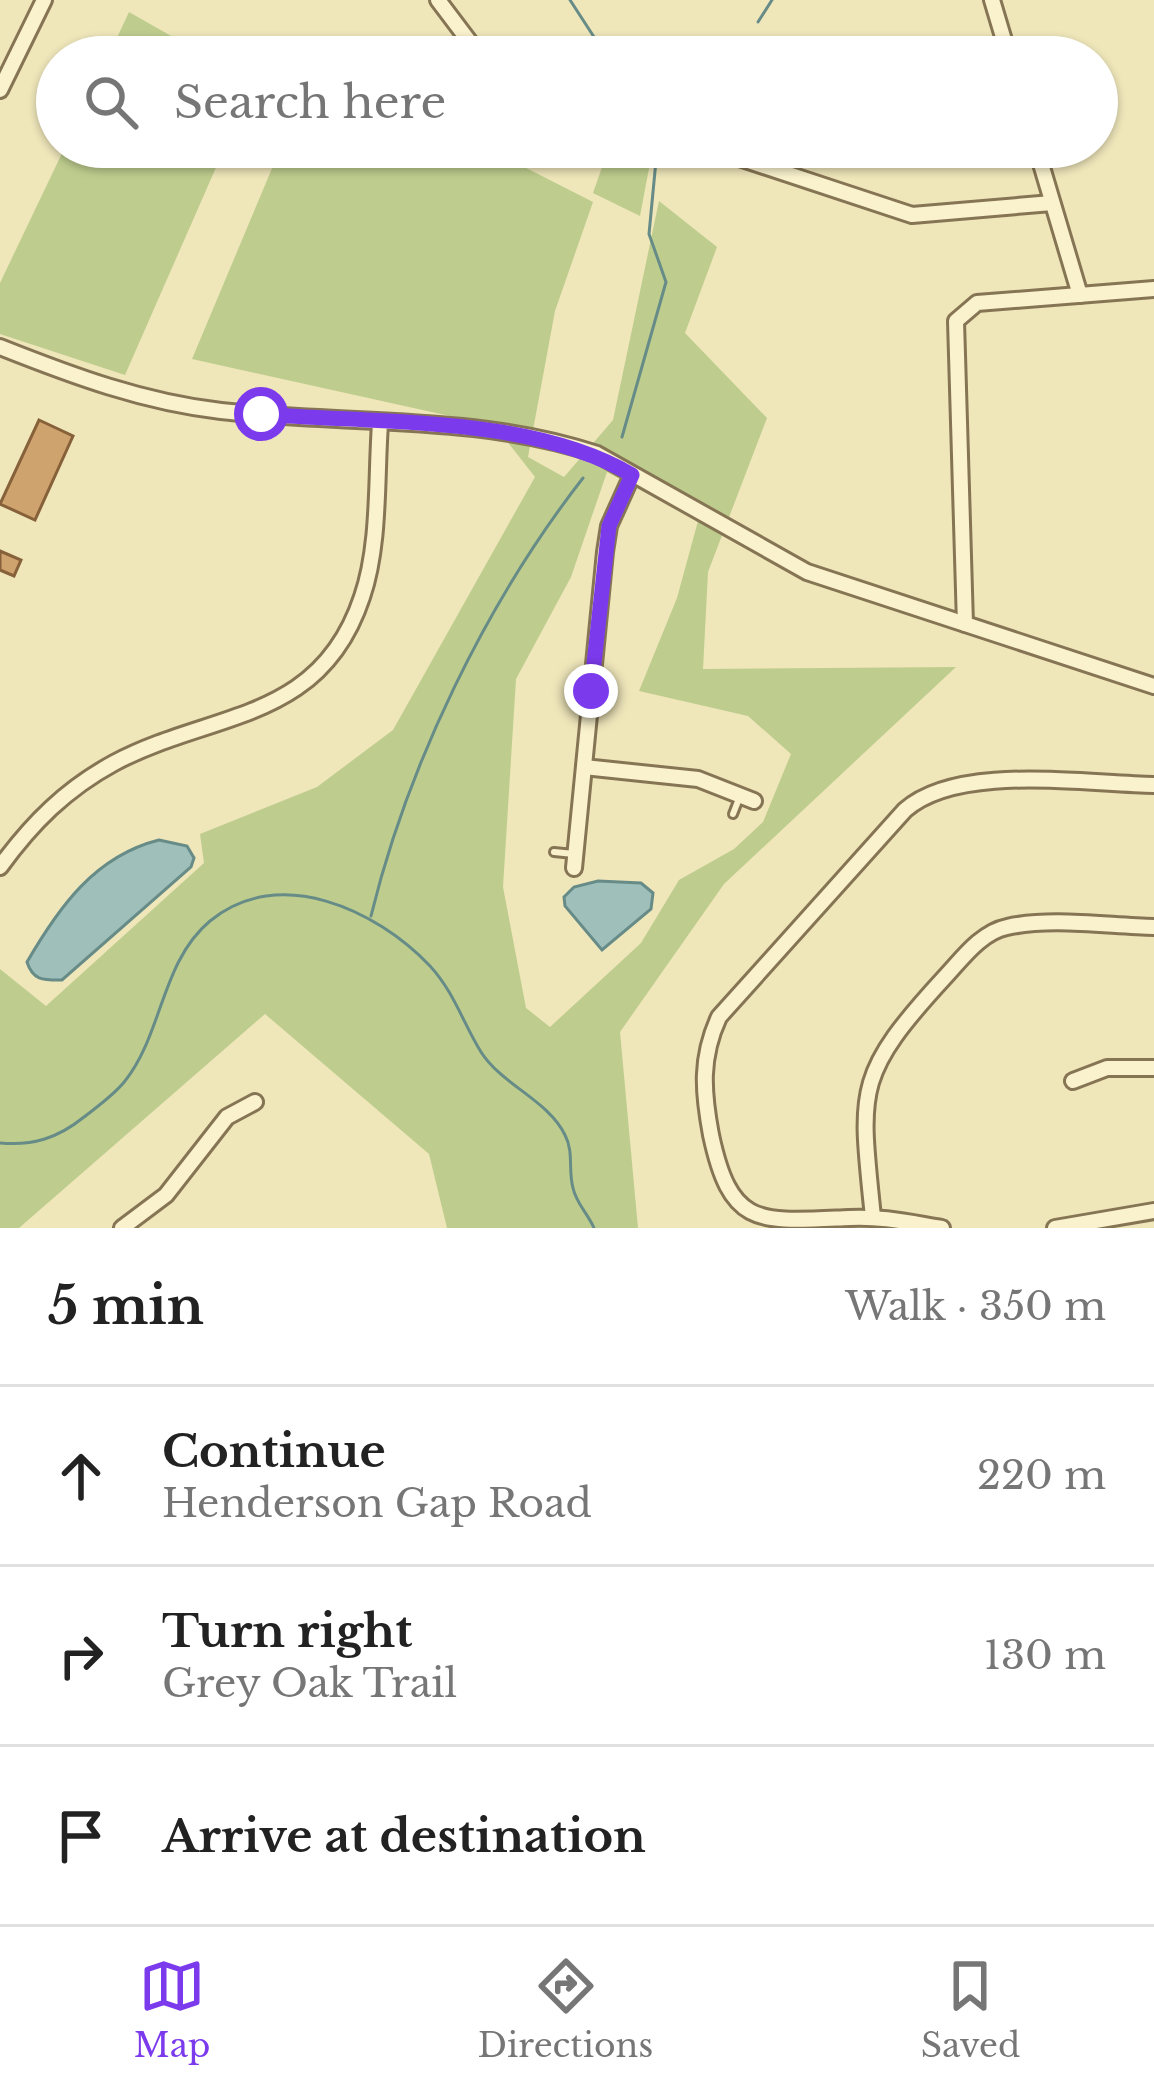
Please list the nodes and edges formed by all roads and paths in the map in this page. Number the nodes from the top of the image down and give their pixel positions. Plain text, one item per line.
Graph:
1 (44, 0) edge
2 (438, 0) edge
3 (992, 0) edge
4 (465, 36) edge
5 (1003, 36) edge
6 (4, 70) edge
7 (0, 90) edge
8 (771, 168) edge
9 (1042, 168) edge
10 (1052, 203) junction
11 (1154, 289) edge
12 (1080, 295) junction
13 (0, 347) edge
14 (380, 424) junction
15 (632, 475) junction
16 (965, 625) junction
17 (1154, 686) edge
18 (584, 767) junction
19 (1154, 785) edge
20 (747, 798) joint
21 (734, 814) dead end
22 (554, 852) dead end
23 (574, 861) joint
24 (0, 867) edge
25 (1154, 927) edge
26 (1154, 1068) edge
27 (1072, 1081) dead end
28 (255, 1102) dead end
29 (1154, 1211) edge
30 (873, 1217) junction
31 (122, 1228) edge
32 (942, 1228) edge
33 (1055, 1228) edge

1 - 6 street
2 - 4 street
3 - 5 street
6 - 7 street
8 - 10 street
9 - 10 street
10 - 12 street
11 - 12 street
12 - 16 street
13 - 14 street
14 - 15 street
14 - 24 street
15 - 16 street
15 - 18 street
16 - 17 street
18 - 20 street
18 - 23 street
19 - 30 street
20 - 21 lane
22 - 23 lane
25 - 30 street
26 - 27 street
28 - 31 street
29 - 33 street
30 - 32 street

